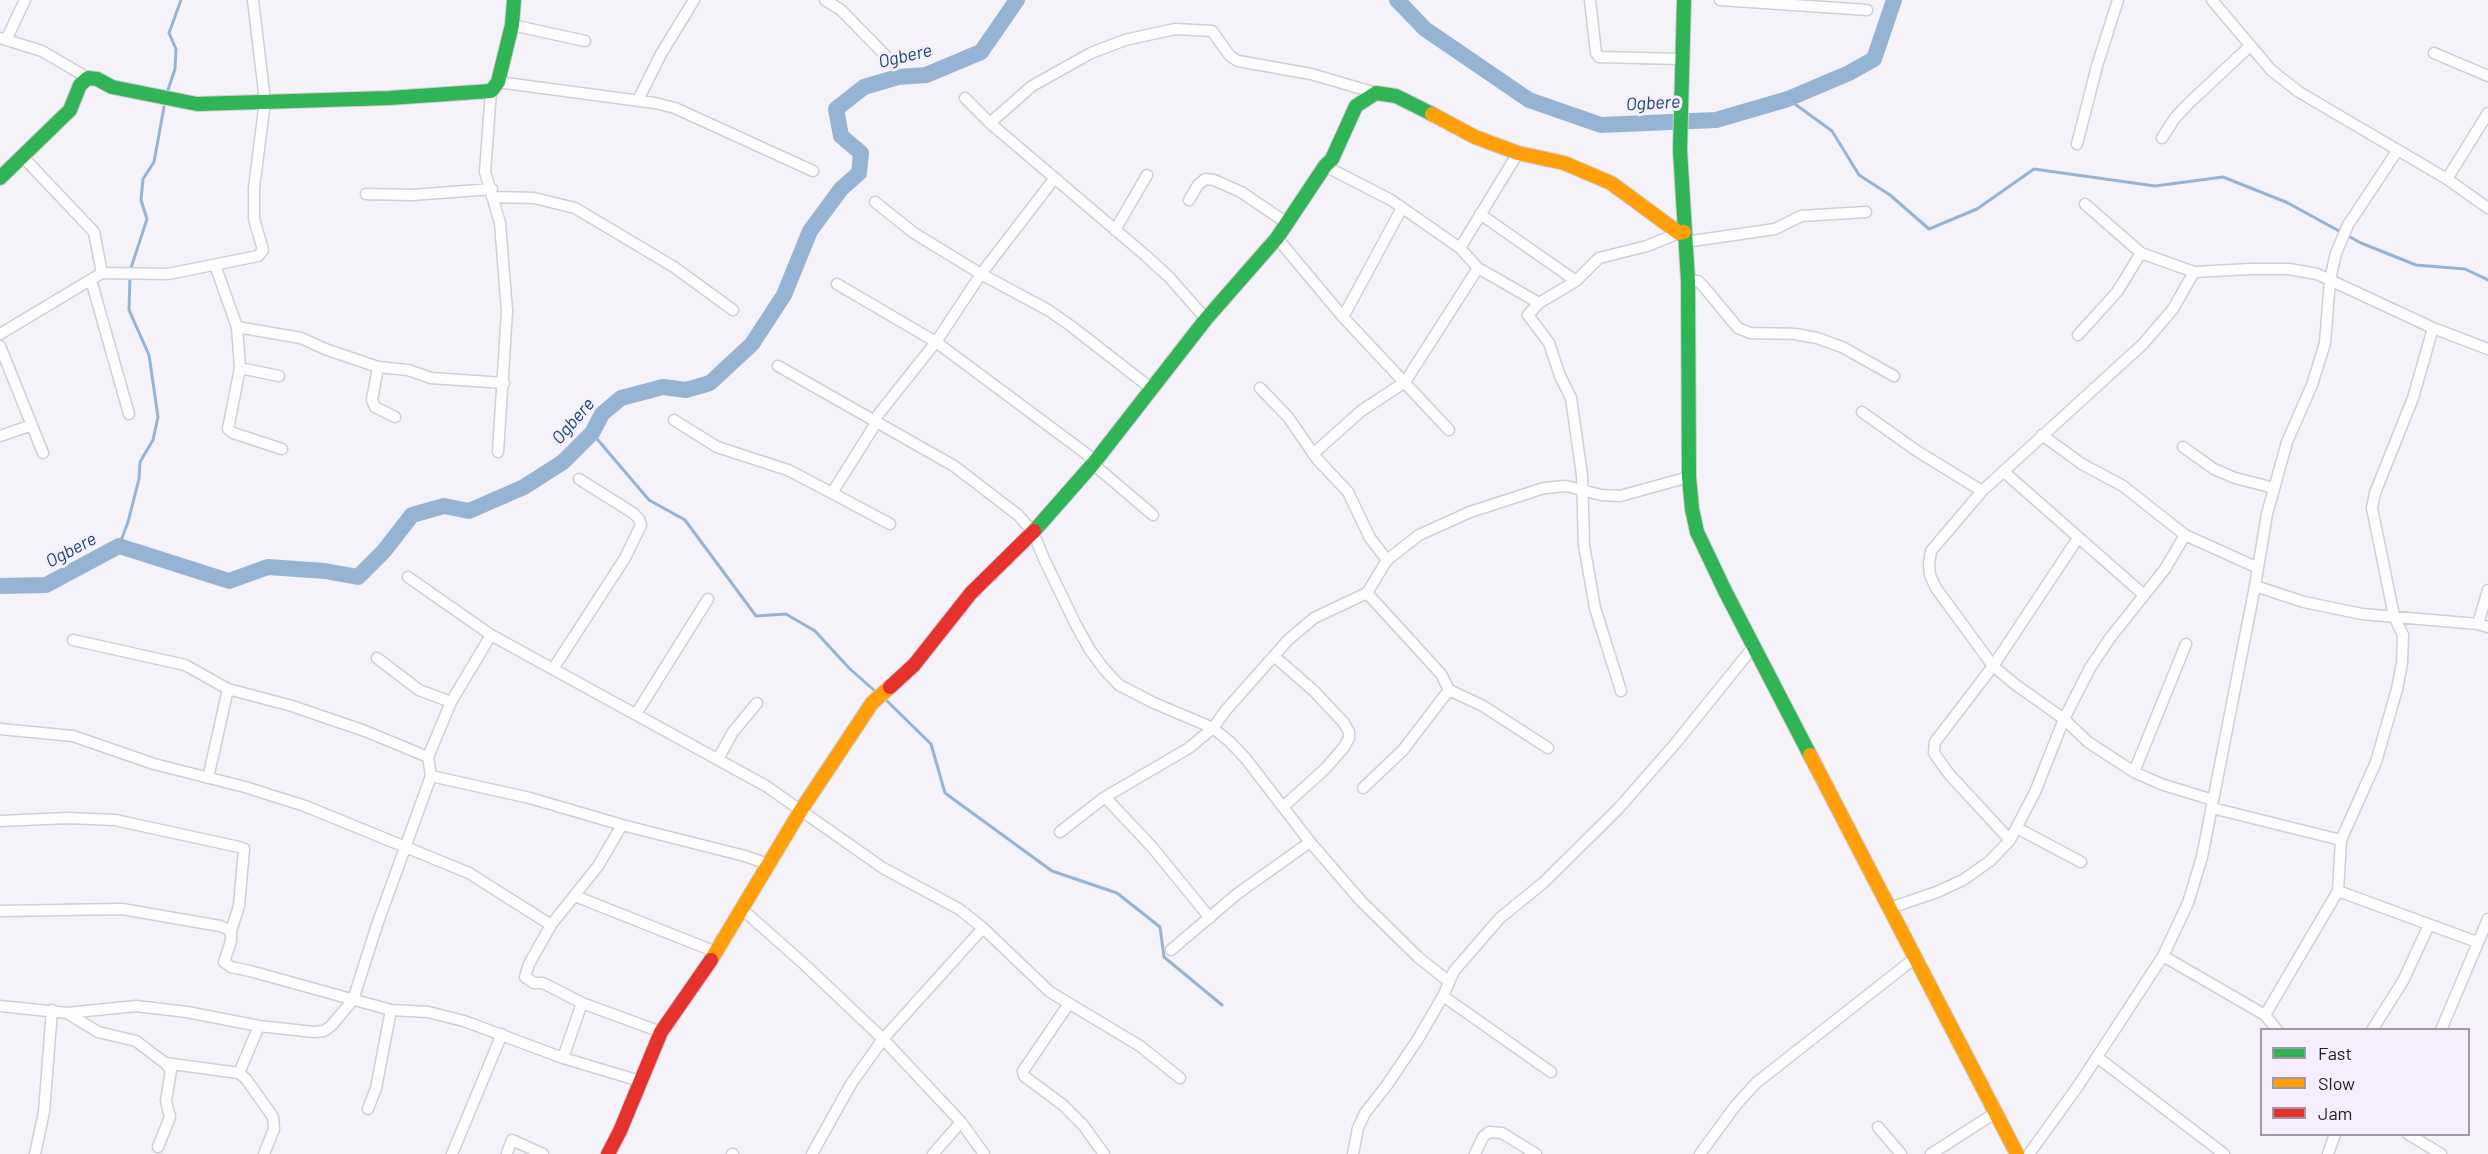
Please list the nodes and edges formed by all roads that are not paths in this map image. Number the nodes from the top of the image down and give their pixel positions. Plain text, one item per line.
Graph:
1 (25, 0) edge
2 (253, 0) edge
3 (514, 0) edge
4 (694, 0) edge
5 (825, 0) edge
6 (1590, 0) edge
7 (1684, 0) edge
8 (1720, 0) edge
9 (2118, 0) edge
10 (2215, 1) edge
11 (1867, 10) dead end
12 (512, 25) junction
13 (3, 39) edge
14 (585, 40) dead end
15 (2250, 46) junction
16 (2434, 53) dead end
17 (886, 56) dead end
18 (1682, 59) junction
19 (2488, 76) edge
20 (88, 78) junction
21 (494, 87) junction
22 (1377, 93) junction
23 (965, 98) dead end
24 (638, 100) junction
25 (265, 101) junction
26 (2488, 113) edge
27 (990, 123) junction
28 (2163, 138) dead end
29 (2077, 144) dead end
30 (2397, 151) junction
31 (1518, 153) junction
32 (22, 156) junction
33 (1325, 166) junction
34 (813, 171) dead end
35 (1147, 175) dead end
36 (0, 178) edge
37 (1054, 178) junction
38 (2447, 179) junction
39 (492, 193) junction
40 (366, 194) dead end
41 (1189, 200) dead end
42 (875, 202) dead end
43 (2085, 204) dead end
44 (1402, 208) junction
45 (2488, 208) edge
46 (1866, 212) dead end
47 (1480, 214) junction
48 (1287, 223) junction
49 (1115, 230) junction
50 (1683, 236) junction
51 (1277, 238) junction
52 (1460, 248) junction
53 (2141, 253) junction
54 (215, 265) junction
55 (1478, 268) junction
56 (102, 273) junction
57 (2194, 273) junction
58 (981, 274) junction
59 (91, 280) junction
60 (1576, 280) junction
61 (2330, 280) junction
62 (1688, 281) junction
63 (837, 284) dead end
64 (1539, 303) junction
65 (733, 310) dead end
66 (1343, 317) junction
67 (1206, 319) junction
68 (237, 327) junction
69 (2433, 328) junction
70 (0, 334) edge
71 (2078, 335) dead end
72 (936, 342) junction
73 (0, 346) edge
74 (2488, 349) edge
75 (778, 366) dead end
76 (378, 367) junction
77 (240, 368) junction
78 (279, 376) dead end
79 (1894, 376) dead end
80 (1404, 382) junction
81 (504, 383) junction
82 (1260, 388) dead end
83 (1152, 389) junction
84 (1862, 412) dead end
85 (129, 414) dead end
86 (395, 417) dead end
87 (674, 420) dead end
88 (874, 422) junction
89 (32, 425) junction
90 (1449, 430) dead end
91 (2042, 435) junction
92 (0, 436) edge
93 (2183, 447) dead end
94 (282, 448) dead end
95 (498, 452) dead end
96 (43, 453) dead end
97 (1313, 454) junction
98 (1094, 462) junction
99 (2003, 471) junction
100 (1689, 477) junction
101 (579, 479) dead end
102 (2274, 488) junction
103 (1582, 490) junction
104 (1982, 491) junction
105 (832, 493) junction
106 (1153, 515) dead end
107 (890, 524) dead end
108 (1033, 532) junction
109 (2186, 536) junction
110 (2078, 538) junction
111 (1387, 560) junction
112 (2258, 568) junction
113 (408, 577) dead end
114 (2255, 586) junction
115 (2488, 591) edge
116 (1366, 593) junction
117 (2144, 595) junction
118 (708, 599) dead end
119 (2394, 616) junction
120 (2483, 625) edge
121 (491, 635) junction
122 (73, 640) dead end
123 (2186, 644) dead end
124 (1754, 646) junction
125 (1275, 657) junction
126 (377, 658) dead end
127 (1993, 666) junction
128 (554, 669) junction
129 (228, 689) junction
130 (1449, 690) junction
131 (1620, 691) dead end
132 (451, 702) junction
133 (757, 703) dead end
134 (636, 714) junction
135 (2064, 719) junction
136 (1213, 728) junction
137 (0, 729) edge
138 (1548, 748) dead end
139 (428, 757) junction
140 (718, 759) junction
141 (2134, 772) junction
142 (431, 776) junction
143 (208, 778) junction
144 (1363, 788) dead end
145 (1105, 797) junction
146 (2212, 804) junction
147 (1283, 807) junction
148 (801, 810) junction
149 (0, 821) edge
150 (622, 825) junction
151 (2017, 828) junction
152 (1060, 832) dead end
153 (2010, 840) junction
154 (2341, 840) junction
155 (1310, 842) junction
156 (406, 846) junction
157 (2081, 862) dead end
158 (768, 864) junction
159 (2338, 891) junction
160 (575, 896) junction
161 (1890, 908) junction
162 (743, 910) junction
163 (0, 911) edge
164 (1210, 918) junction
165 (2488, 919) edge
166 (551, 925) junction
167 (2429, 925) junction
168 (983, 928) junction
169 (231, 931) junction
170 (2477, 942) junction
171 (1171, 950) dead end
172 (716, 952) junction
173 (2163, 956) junction
174 (1915, 958) junction
175 (1448, 981) junction
176 (1443, 996) junction
177 (353, 1000) junction
178 (582, 1003) junction
179 (1068, 1005) junction
180 (0, 1006) edge
181 (52, 1010) junction
182 (391, 1010) junction
183 (67, 1012) junction
184 (2265, 1015) junction
185 (259, 1026) junction
186 (2276, 1028) edge
187 (2373, 1028) edge
188 (2441, 1028) edge
189 (661, 1032) junction
190 (502, 1034) junction
191 (883, 1039) junction
192 (2097, 1057) junction
193 (563, 1058) junction
194 (165, 1063) junction
195 (1551, 1072) dead end
196 (239, 1073) junction
197 (1180, 1078) dead end
198 (640, 1081) junction
199 (368, 1109) dead end
200 (1995, 1113) junction
201 (961, 1122) junction
202 (1878, 1127) dead end
203 (2334, 1136) edge
204 (2411, 1136) edge
205 (158, 1147) dead end
206 (507, 1153) edge
207 (35, 1154) edge
208 (264, 1154) edge
209 (452, 1154) edge
210 (543, 1154) edge
211 (608, 1154) edge
212 (812, 1154) edge
213 (933, 1154) edge
214 (984, 1154) edge
215 (1104, 1154) edge
216 (1353, 1154) edge
217 (1475, 1154) edge
218 (1536, 1154) edge
219 (1700, 1154) edge
220 (1901, 1154) edge
221 (1931, 1154) edge
222 (2017, 1154) edge
223 (2029, 1154) edge
224 (2224, 1154) edge
225 (2328, 1154) edge
226 (2441, 1154) edge

1 - 13 street
2 - 25 street
3 - 12 street
4 - 24 street
5 - 17 street
6 - 18 street
7 - 18 street
8 - 11 street
9 - 29 street
10 - 15 street
12 - 14 street
12 - 21 street
13 - 20 street
15 - 28 street
15 - 30 street
16 - 19 street
18 - 50 street
20 - 25 street
20 - 32 street
21 - 24 street
21 - 25 street
21 - 39 street
22 - 27 street
22 - 31 street
22 - 33 street
23 - 27 street
24 - 34 street
25 - 54 street
26 - 38 street
27 - 37 street
30 - 38 street
30 - 61 street
31 - 47 street
31 - 50 street
32 - 36 street
32 - 56 street
33 - 44 street
33 - 48 street
35 - 49 street
37 - 49 street
37 - 58 street
38 - 45 street
39 - 40 street
39 - 65 street
39 - 81 street
41 - 48 street
42 - 58 street
43 - 53 street
44 - 52 street
44 - 66 street
46 - 50 street
47 - 52 street
47 - 60 street
48 - 51 street
49 - 67 street
50 - 60 street
50 - 62 street
51 - 66 street
51 - 67 street
52 - 55 street
53 - 57 street
53 - 71 street
54 - 56 street
54 - 68 street
55 - 64 street
55 - 80 street
56 - 59 street
57 - 61 street
57 - 91 street
58 - 72 street
58 - 83 street
59 - 70 street
59 - 85 street
60 - 64 street
61 - 69 street
61 - 102 street
62 - 79 street
62 - 100 street
63 - 72 street
64 - 103 street
66 - 80 street
67 - 83 street
68 - 76 street
68 - 77 street
69 - 74 street
69 - 119 street
72 - 88 street
72 - 98 street
73 - 89 street
75 - 88 street
76 - 81 street
76 - 86 street
77 - 78 street
77 - 94 street
80 - 90 street
80 - 97 street
81 - 95 street
82 - 97 street
83 - 98 street
84 - 104 street
87 - 105 street
88 - 105 street
88 - 108 street
89 - 92 street
89 - 96 street
91 - 99 street
91 - 109 street
93 - 102 street
97 - 111 street
98 - 106 street
98 - 108 street
99 - 104 street
99 - 110 street
100 - 103 street
100 - 124 street
101 - 128 street
102 - 112 street
103 - 111 street
103 - 131 street
104 - 127 street
105 - 107 street
108 - 136 street
108 - 148 street
109 - 112 street
109 - 117 street
110 - 117 street
110 - 127 street
111 - 116 street
112 - 114 street
113 - 121 street
114 - 119 street
114 - 146 street
115 - 120 street
116 - 125 street
116 - 130 street
117 - 135 street
118 - 134 street
119 - 120 street
119 - 154 street
121 - 128 street
121 - 132 street
122 - 129 street
123 - 141 street
124 - 161 street
124 - 175 street
125 - 136 street
125 - 147 street
126 - 132 street
127 - 135 street
127 - 153 street
128 - 134 street
129 - 139 street
129 - 143 street
130 - 138 street
130 - 144 street
132 - 139 street
133 - 140 street
134 - 140 street
135 - 141 street
135 - 151 street
136 - 145 street
136 - 147 street
137 - 143 street
139 - 142 street
140 - 148 street
141 - 146 street
142 - 150 street
142 - 156 street
143 - 156 street
145 - 152 street
145 - 164 street
146 - 154 street
146 - 173 street
147 - 155 street
148 - 158 street
148 - 168 street
149 - 169 street
150 - 158 street
150 - 160 street
151 - 153 street
151 - 157 street
153 - 161 street
154 - 159 street
155 - 164 street
155 - 175 street
156 - 166 street
156 - 177 street
158 - 162 street
159 - 167 street
159 - 184 street
160 - 166 street
160 - 172 street
161 - 174 street
162 - 172 street
162 - 191 street
163 - 169 street
164 - 171 street
165 - 170 street
166 - 178 street
167 - 170 street
167 - 187 street
168 - 179 street
168 - 191 street
169 - 177 street
170 - 188 street
172 - 189 street
173 - 184 street
173 - 192 street
174 - 200 street
174 - 219 street
175 - 176 street
176 - 195 street
176 - 216 street
177 - 182 street
177 - 185 street
178 - 189 street
178 - 193 street
179 - 197 street
179 - 215 street
180 - 181 street
181 - 183 street
181 - 207 street
182 - 190 street
182 - 199 street
183 - 185 street
183 - 194 street
184 - 186 street
185 - 196 street
189 - 198 street
190 - 193 street
190 - 209 street
191 - 201 street
191 - 212 street
192 - 223 street
192 - 224 street
193 - 198 street
194 - 196 street
194 - 205 street
196 - 208 street
198 - 211 street
200 - 221 street
200 - 222 street
201 - 213 street
201 - 214 street
202 - 220 street
203 - 225 street
204 - 226 street
206 - 210 street
217 - 218 street

